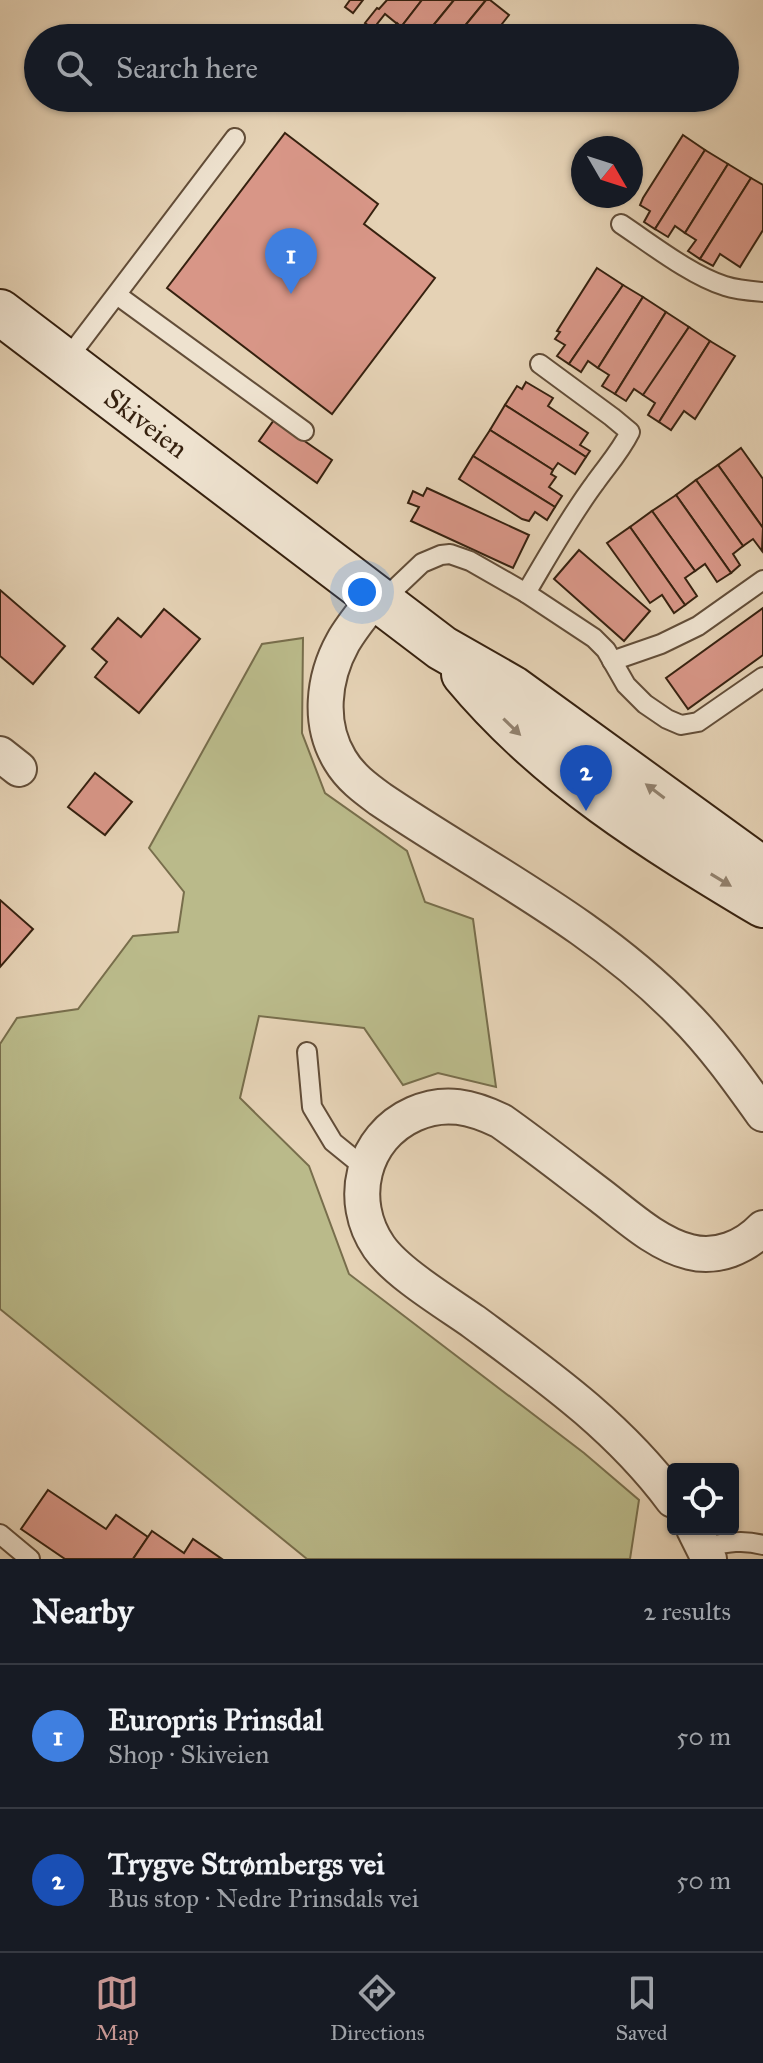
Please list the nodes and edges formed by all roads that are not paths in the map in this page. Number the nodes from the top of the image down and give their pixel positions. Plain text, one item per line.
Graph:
1 (235, 138) dead end
2 (621, 224) dead end
3 (763, 292) edge
4 (117, 295) junction
5 (0, 312) edge
6 (65, 362) junction
7 (540, 364) dead end
8 (304, 431) dead end
9 (763, 580) edge
10 (526, 593) junction
11 (379, 599) junction
12 (442, 648) junction
13 (612, 661) junction
14 (763, 677) edge
15 (763, 870) edge
16 (763, 905) edge
17 (307, 1052) dead end
18 (763, 1114) edge
19 (365, 1168) junction
20 (763, 1228) edge
21 (667, 1492) edge
22 (0, 1534) edge
23 (702, 1545) edge
24 (763, 1545) edge
25 (30, 1559) edge

1 - 4 lane
2 - 3 lane
4 - 6 lane
4 - 8 lane
5 - 6 main road, Skiveien
6 - 11 main road, Skiveien
7 - 10 lane
9 - 13 lane
10 - 11 lane
10 - 13 lane
11 - 12 main road, Skiveien
11 - 18 street
15 -> 12 main road
12 -> 16 main road
13 - 14 lane
17 - 19 lane
19 - 20 street
19 - 21 street
22 - 25 lane
23 - 24 lane

